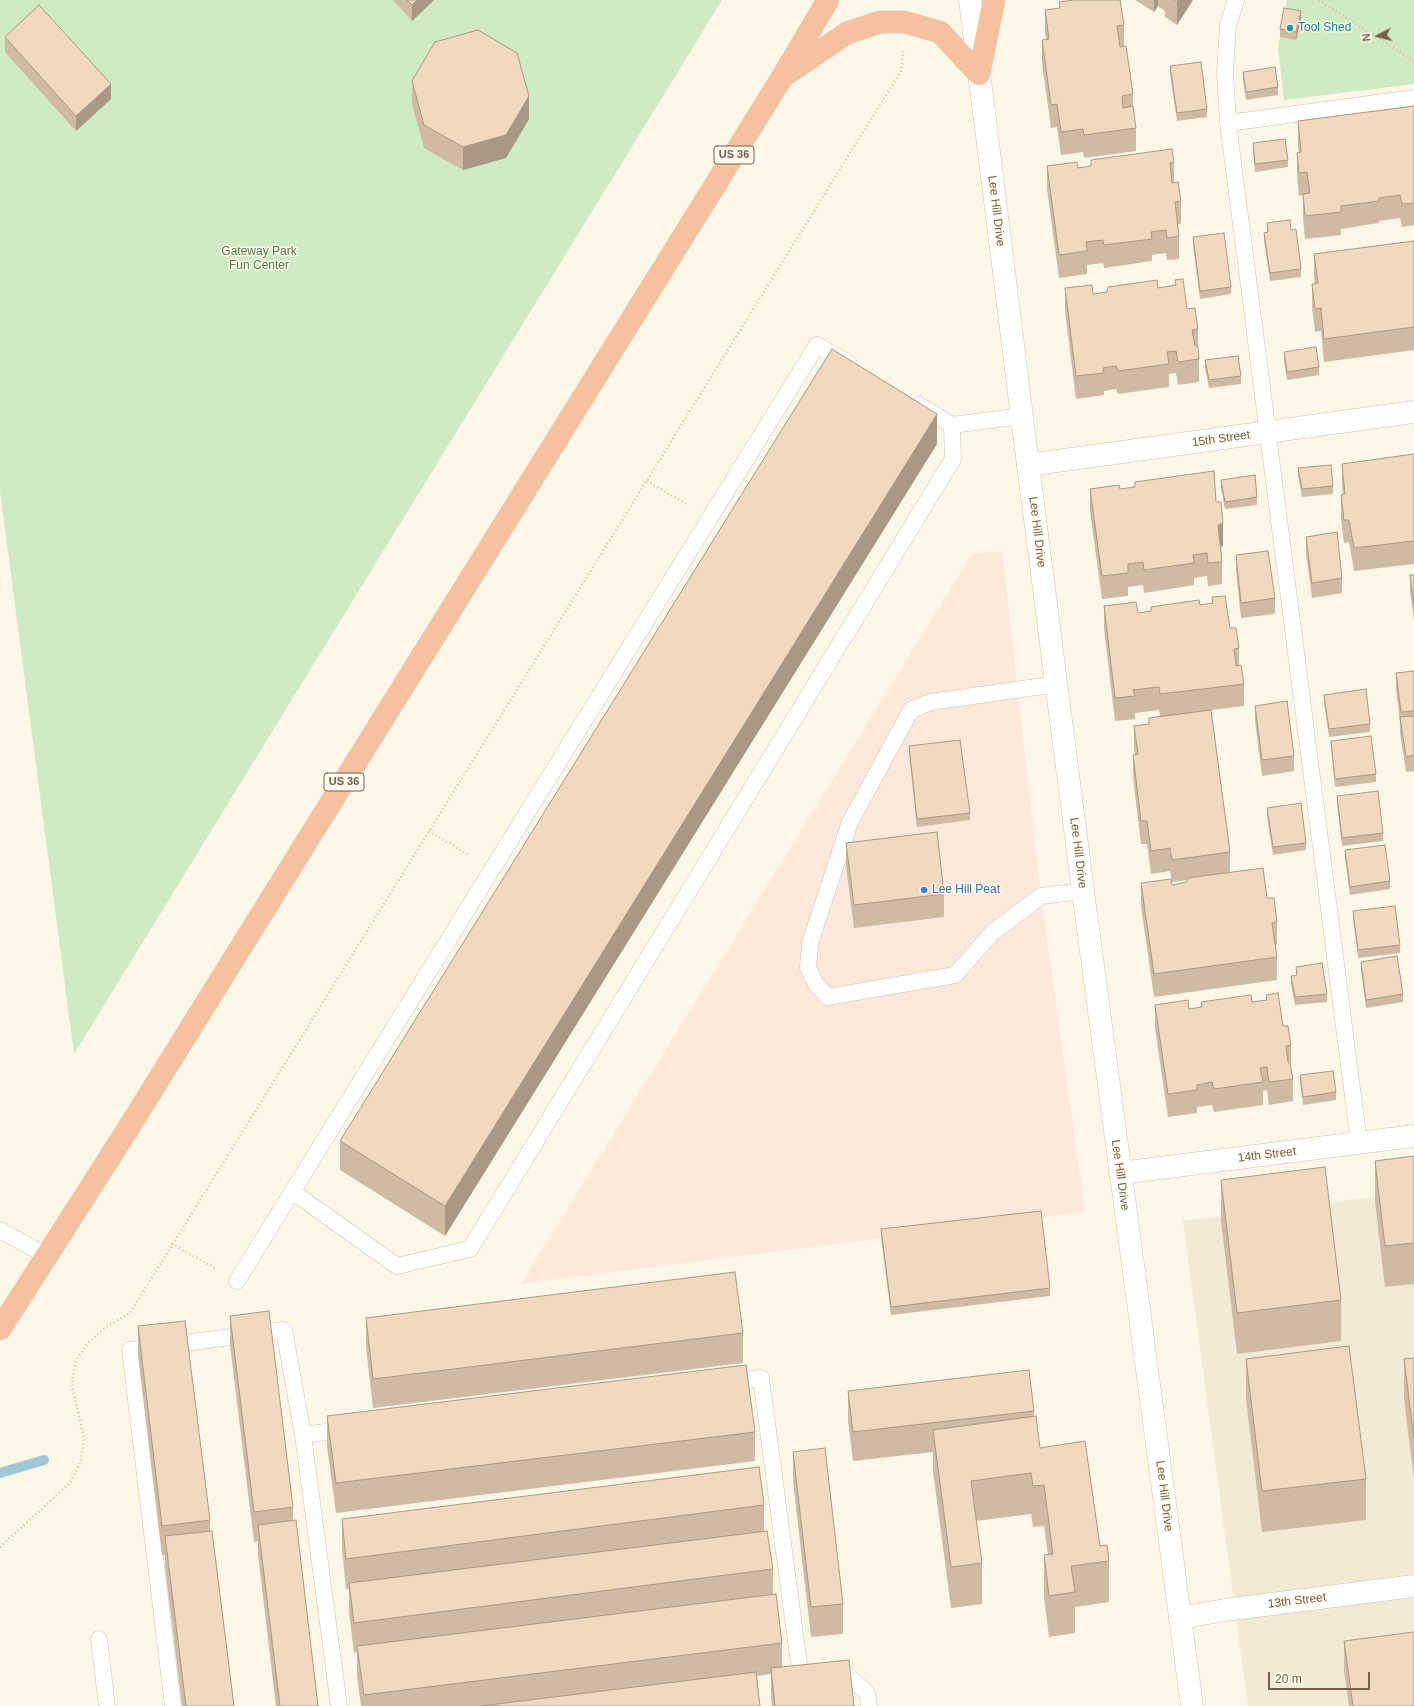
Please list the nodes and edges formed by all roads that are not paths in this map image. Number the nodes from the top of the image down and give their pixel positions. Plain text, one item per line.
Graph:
1 (828, 0) edge
2 (970, 0) edge
3 (994, 0) edge
4 (1236, 0) edge
5 (979, 74) junction
6 (783, 76) junction
7 (1414, 98) edge
8 (1228, 123) junction
9 (864, 373) edge
10 (905, 397) edge
11 (1414, 412) edge
12 (1022, 416) junction
13 (952, 425) junction
14 (1269, 433) junction
15 (1028, 464) junction
16 (1056, 684) junction
17 (1083, 891) junction
18 (1414, 1136) edge
19 (1359, 1143) junction
20 (1120, 1173) junction
21 (293, 1192) junction
22 (0, 1230) edge
23 (47, 1256) junction
24 (237, 1281) road end
25 (0, 1329) edge
26 (714, 1384) edge
27 (366, 1427) edge
28 (303, 1435) junction
29 (1414, 1586) edge
30 (1180, 1618) junction
31 (99, 1639) dead end
32 (107, 1706) edge
33 (173, 1706) edge
34 (340, 1706) edge
35 (869, 1706) edge
36 (1192, 1706) edge

1 - 6 highway, US 36
2 - 5 street, Lee Hill Drive
3 - 5 highway
4 - 8 lane
5 - 6 highway
5 - 12 street, Lee Hill Drive
6 - 23 highway, US 36
7 - 8 lane
8 - 14 lane
9 - 21 lane
10 - 13 lane
11 - 14 street, 15th Street
12 - 13 lane
12 - 15 street, Lee Hill Drive
13 - 21 lane
14 - 15 street, 15th Street
14 - 19 lane
15 - 16 street, Lee Hill Drive
16 - 17 street, Lee Hill Drive
16 - 17 lane
17 - 20 street, Lee Hill Drive
18 - 19 street, 14th Street
19 - 20 street, 14th Street
20 - 30 street, Lee Hill Drive
21 - 24 lane
22 - 23 lane
23 - 25 highway, US 36
26 - 35 lane
27 - 28 lane
28 - 33 lane
28 - 34 lane
29 - 30 street, 13th Street
30 - 36 street, Lee Hill Drive
31 - 32 lane

